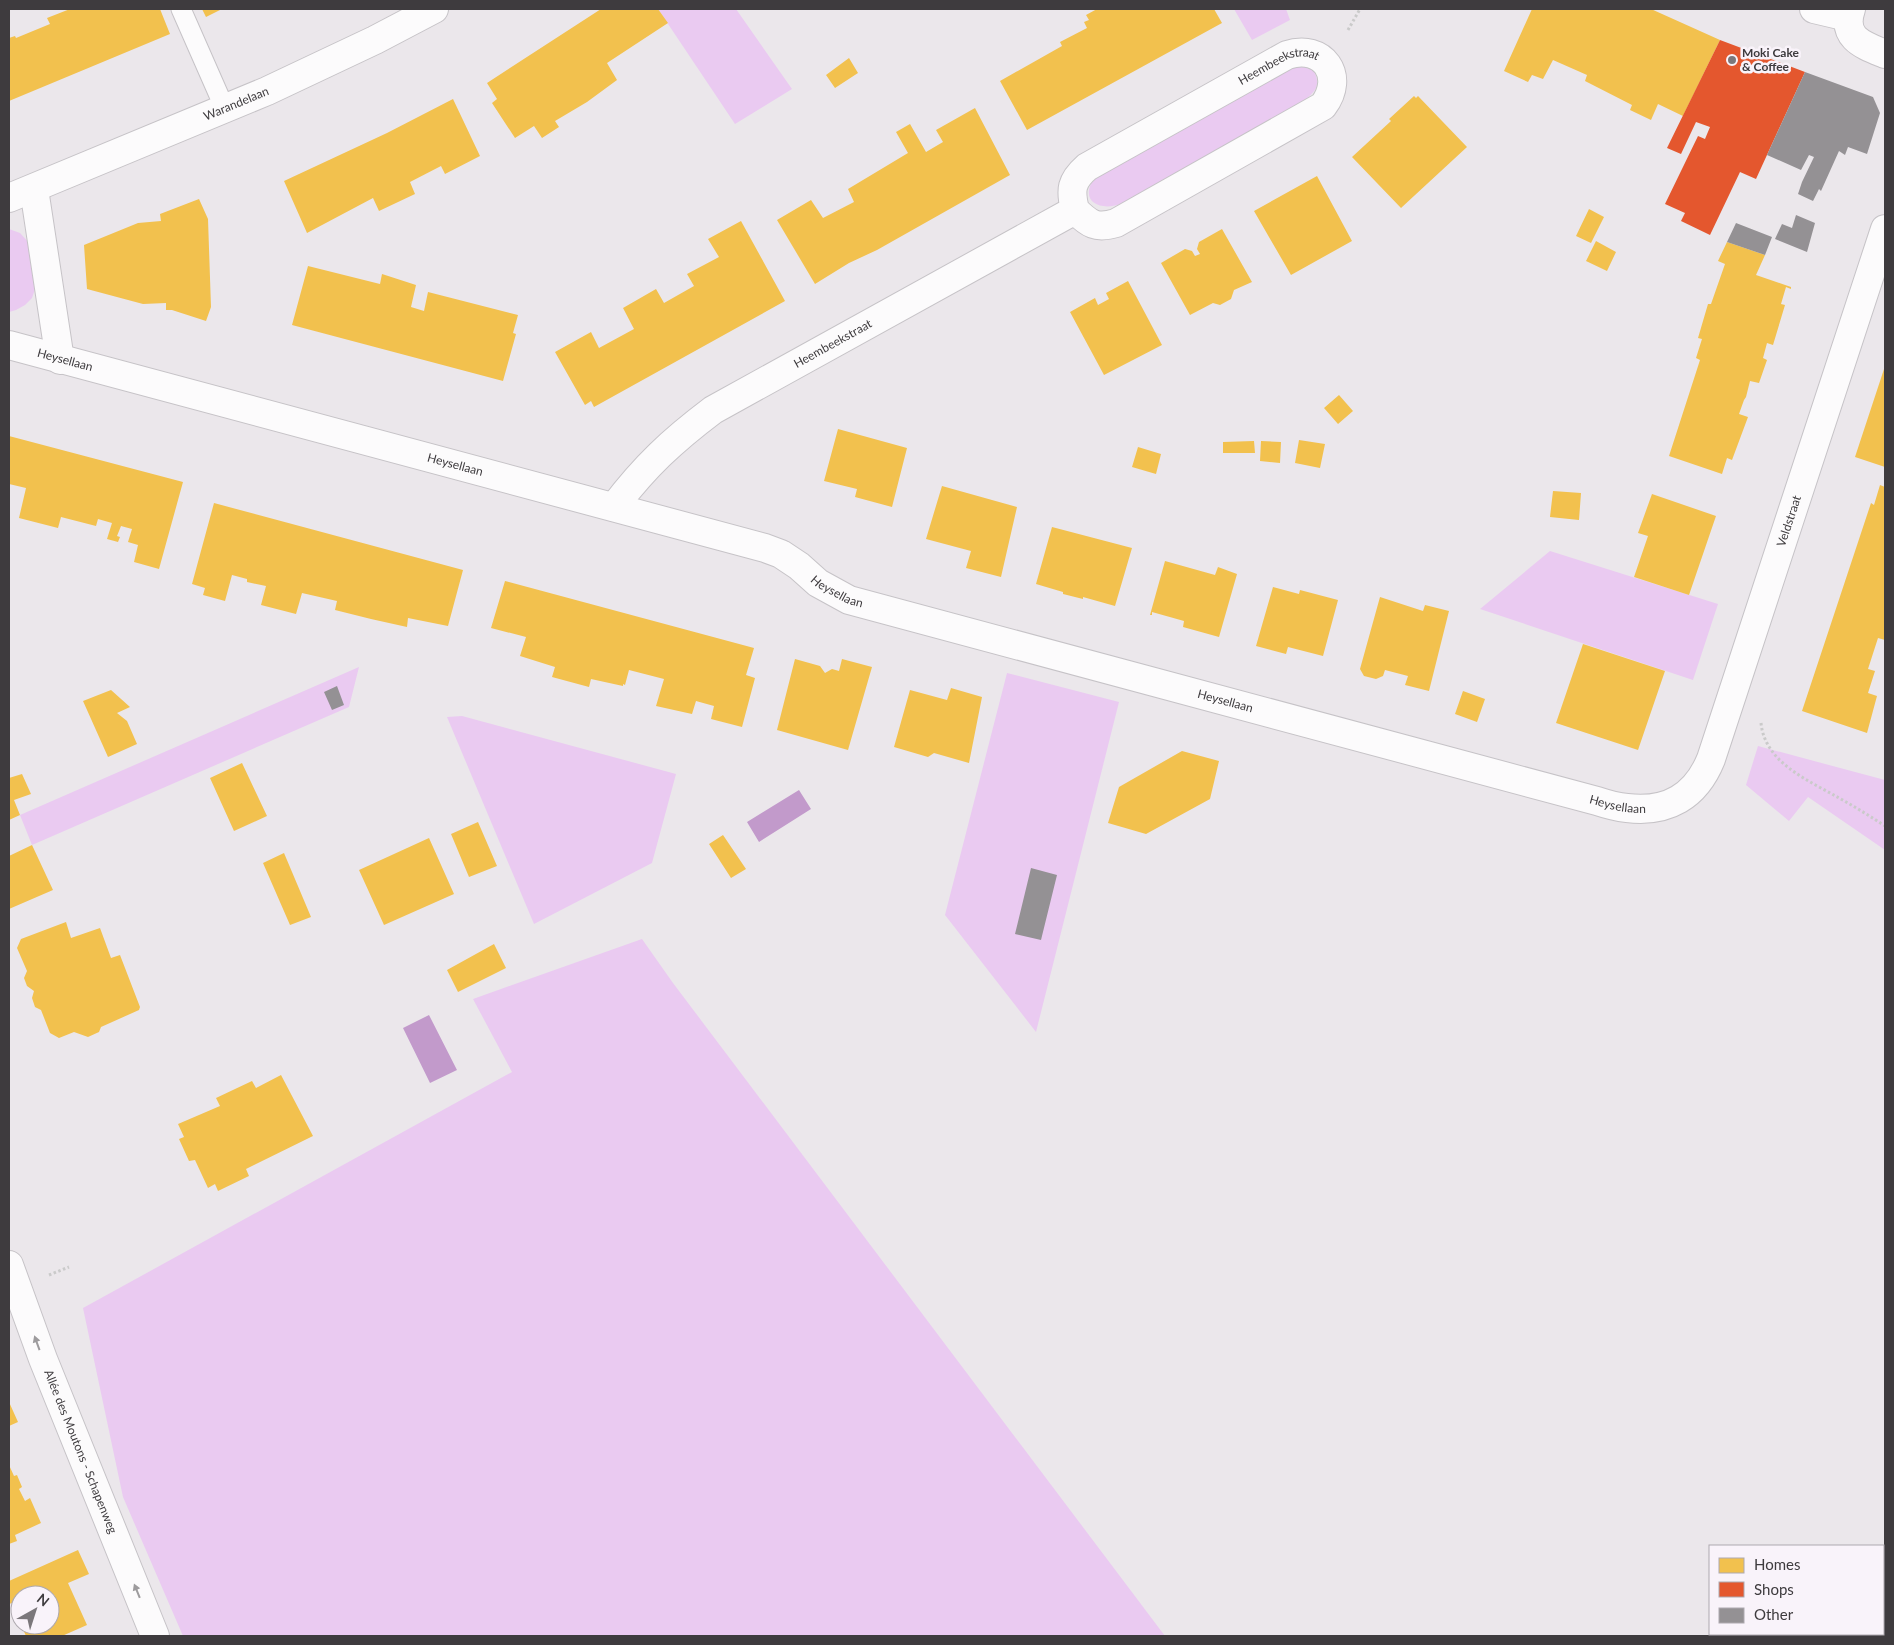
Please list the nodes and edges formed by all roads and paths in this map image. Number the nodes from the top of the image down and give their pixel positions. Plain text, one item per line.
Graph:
1 (181, 9) edge
2 (434, 9) edge
3 (1360, 9) edge
4 (1814, 9) edge
5 (1849, 13) edge
6 (1348, 30) dead end
7 (1885, 54) edge
8 (225, 109) junction
9 (34, 189) junction
10 (9, 198) edge
11 (1075, 210) junction
12 (1885, 229) edge
13 (9, 345) edge
14 (60, 360) junction
15 (614, 507) junction
16 (1760, 715) dead end
17 (1674, 802) joint
18 (1885, 826) edge
19 (9, 1265) edge
20 (155, 1636) edge

1 - 8 lane
2 - 8 street, Warandelaan
3 - 6 path
4 - 5 street
5 - 7 street
8 - 9 street, Warandelaan
9 - 10 street, Warandelaan
9 - 14 street
11 - 11 street, Heembeekstraat
11 - 15 street, Heembeekstraat
12 - 17 street, Veldstraat
13 - 14 street, Heysellaan
14 - 15 street, Heysellaan
15 - 17 street, Heysellaan
16 - 18 path
20 -> 19 street, Allée des Moutons - Schapenweg

